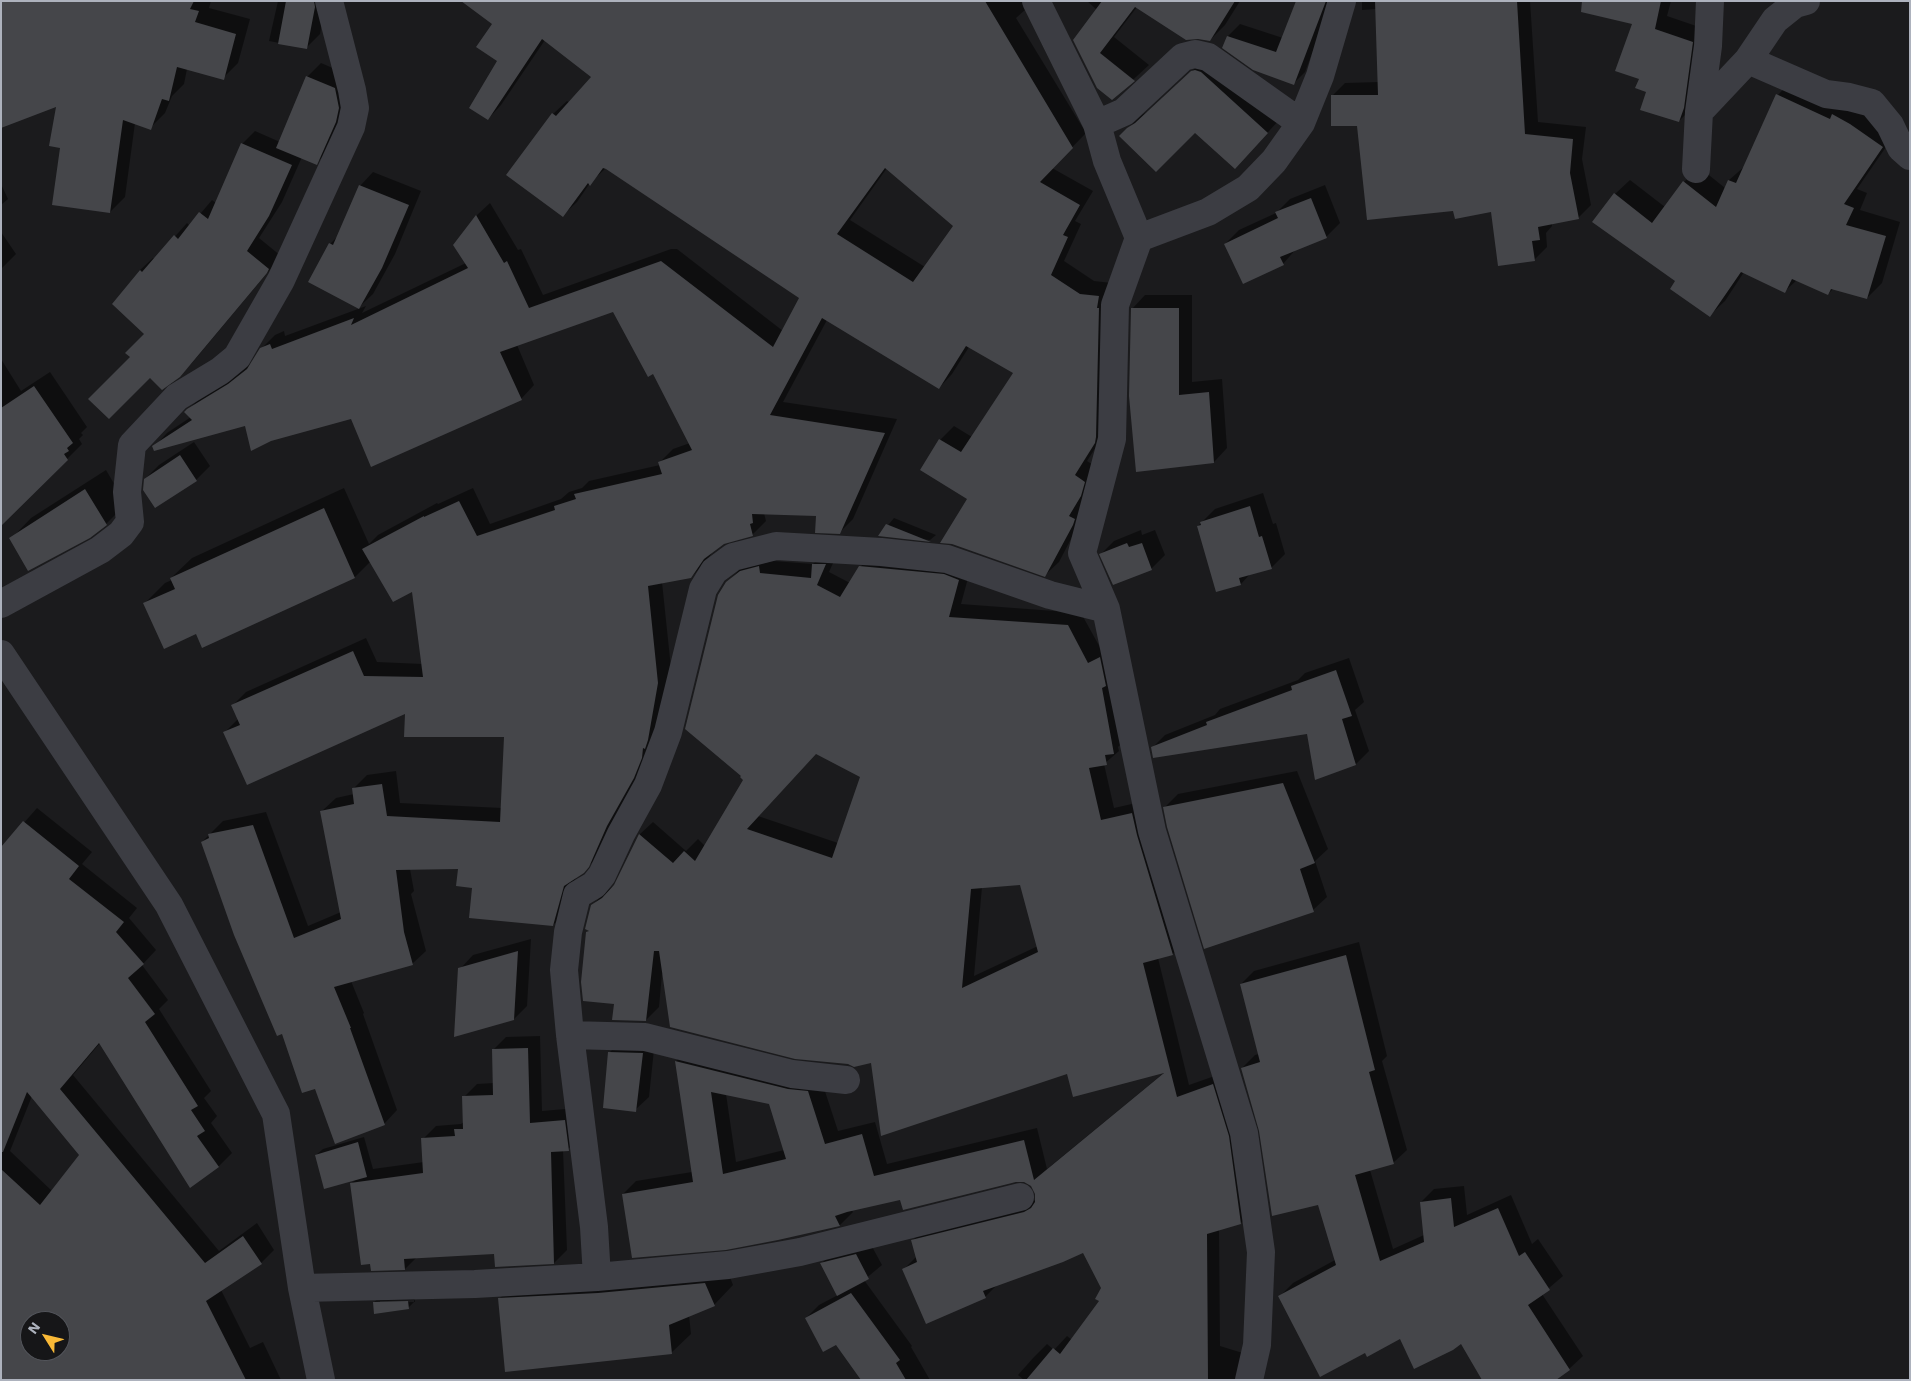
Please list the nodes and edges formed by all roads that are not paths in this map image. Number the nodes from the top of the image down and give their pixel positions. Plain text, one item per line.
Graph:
1 (329, 1) edge
2 (1036, 1) edge
3 (1342, 1) edge
4 (1710, 1) edge
5 (1806, 1) edge
6 (1748, 60) junction
7 (1700, 112) junction
8 (1301, 123) junction
9 (1097, 124) junction
10 (1910, 156) edge
11 (1696, 169) dead end
12 (1139, 238) junction
13 (1, 604) edge
14 (1106, 610) junction
15 (1, 654) edge
16 (570, 1034) junction
17 (846, 1080) dead end
18 (1020, 1197) dead end
19 (597, 1277) junction
20 (302, 1288) junction
21 (321, 1380) edge
22 (1248, 1380) edge

1 - 13 street
2 - 9 street
3 - 8 street
4 - 7 street
5 - 6 street
6 - 7 street
6 - 10 street
7 - 11 street
8 - 9 street
8 - 12 street
9 - 12 street
12 - 14 street
14 - 16 street
14 - 22 street
15 - 20 street
16 - 17 street
16 - 19 street
18 - 19 street
19 - 20 street
20 - 21 street

